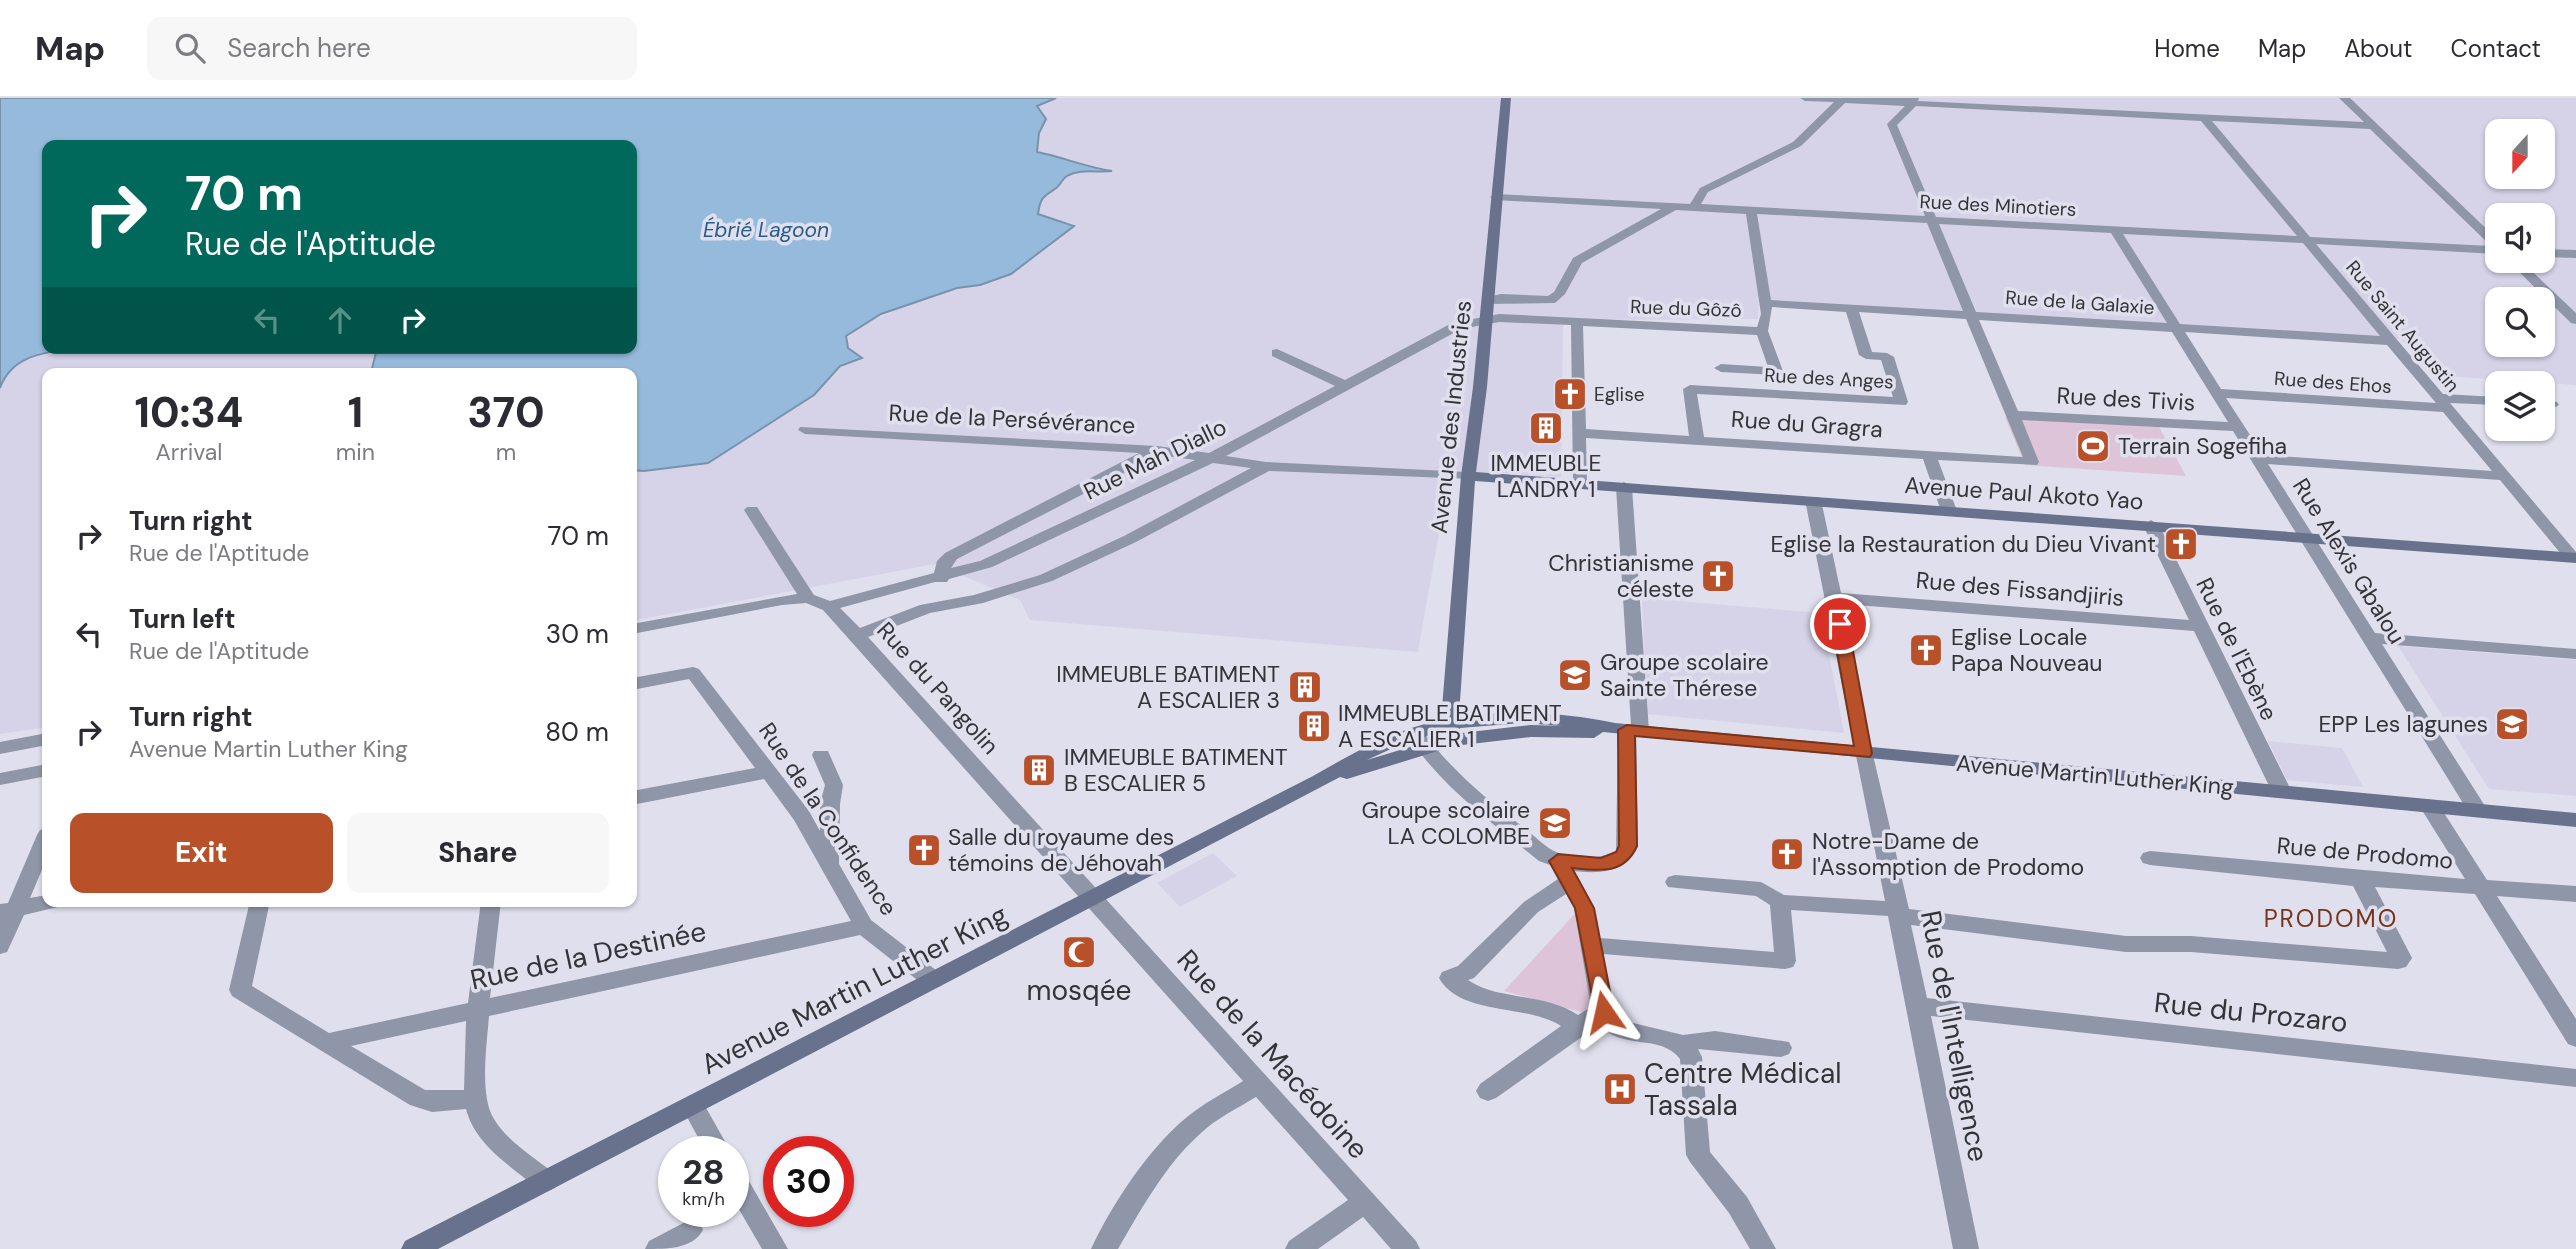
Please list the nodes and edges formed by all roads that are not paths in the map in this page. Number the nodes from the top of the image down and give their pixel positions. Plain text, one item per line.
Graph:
1 (1506, 98) edge
2 (1805, 98) edge
3 (2344, 98) edge
4 (1841, 101) junction
5 (1913, 102) edge
6 (2205, 119) junction
7 (2374, 126) junction
8 (1496, 197) junction
9 (1677, 205) junction
10 (1695, 206) junction
11 (1751, 210) junction
12 (1931, 218) junction
13 (2114, 229) junction
14 (2485, 233) edge
15 (2306, 239) junction
16 (2485, 249) edge
17 (2555, 253) edge
18 (2576, 254) edge
19 (2527, 273) edge
20 (1488, 301) junction
21 (1766, 303) junction
22 (1851, 307) junction
23 (1968, 314) junction
24 (1486, 318) junction
25 (2576, 320) edge
26 (1577, 323) junction
27 (2176, 328) junction
28 (1762, 331) junction
29 (2391, 341) junction
30 (1277, 353) dead end
31 (1721, 368) dead end
32 (1344, 385) junction
33 (2217, 393) junction
34 (2485, 401) edge
35 (2443, 403) junction
36 (2012, 415) junction
37 (2238, 427) junction
38 (805, 430) dead end
39 (1579, 433) junction
40 (1696, 441) junction
41 (1157, 450) junction
42 (1929, 455) junction
43 (1212, 458) junction
44 (2258, 459) junction
45 (1266, 466) junction
46 (1468, 476) junction
47 (2504, 476) junction
48 (1580, 484) junction
49 (1625, 487) junction
50 (1813, 500) junction
51 (752, 510) dead end
52 (1950, 512) junction
53 (2151, 525) junction
54 (2306, 536) junction
55 (2574, 557) edge
56 (941, 579) junction
57 (808, 598) junction
58 (1835, 598) junction
59 (829, 607) junction
60 (2200, 626) junction
61 (637, 628) edge
62 (857, 635) junction
63 (2370, 638) junction
64 (2576, 654) edge
65 (637, 683) edge
66 (1627, 730) junction
67 (1452, 731) junction
68 (42, 740) edge
69 (1420, 740) junction
70 (0, 748) edge
71 (1864, 753) junction
72 (821, 755) dead end
73 (42, 771) edge
74 (768, 772) junction
75 (0, 779) edge
76 (2282, 792) junction
77 (637, 797) edge
78 (2430, 807) junction
79 (2478, 811) junction
80 (2576, 820) edge
81 (42, 845) edge
82 (2150, 858) dead end
83 (1558, 861) junction
84 (829, 867) junction
85 (2360, 879) junction
86 (1568, 882) junction
87 (1675, 882) dead end
88 (2481, 887) junction
89 (2576, 894) edge
90 (1095, 898) junction
91 (1780, 902) junction
92 (42, 904) edge
93 (259, 907) edge
94 (490, 907) edge
95 (8, 911) edge
96 (1900, 913) junction
97 (864, 926) junction
98 (1591, 945) junction
99 (0, 946) edge
100 (933, 980) junction
101 (1920, 1006) junction
102 (478, 1010) junction
103 (1604, 1012) junction
104 (1578, 1026) junction
105 (2576, 1038) edge
106 (325, 1043) junction
107 (1683, 1044) junction
108 (1782, 1048) dead end
109 (2576, 1078) edge
110 (1259, 1083) junction
111 (1488, 1091) dead end
112 (475, 1099) junction
113 (693, 1106) junction
114 (710, 1136) edge
115 (546, 1181) junction
116 (1365, 1202) junction
117 (749, 1204) edge
118 (691, 1230) dead end
119 (414, 1249) edge
120 (658, 1249) edge
121 (775, 1249) edge
122 (1104, 1249) edge
123 (1298, 1249) edge
124 (1407, 1249) edge
125 (1763, 1249) edge
126 (1966, 1249) edge

1 - 8 street, Avenue des Industries
2 - 4 street
3 - 7 street
4 - 5 street
4 - 10 street
5 - 6 street
5 - 12 street
6 - 7 street
6 - 15 street, Rue Saint Augustin
7 - 14 street
8 - 9 street, Rue des Minotiers
8 - 20 street, Avenue des Industries
9 - 10 street, Rue des Minotiers
9 - 20 street
10 - 11 street, Rue des Minotiers
11 - 12 street, Rue des Minotiers
11 - 21 street, Rue du Gôzô
12 - 13 street, Rue des Minotiers
12 - 23 street
13 - 15 street, Rue des Minotiers
13 - 27 street, Rue Alexis Gbalou
15 - 16 street, Rue des Minotiers
15 - 29 street, Rue Saint Augustin
17 - 18 street
19 - 25 street
20 - 24 street, Avenue des Industries
21 - 22 street, Rue de la Galaxie
21 - 28 street, Rue du Gôzô
22 - 23 street, Rue de la Galaxie
22 - 40 street, Rue des Anges
23 - 27 street, Rue de la Galaxie
23 - 36 street
24 - 26 street, Rue du Gôzô
24 - 32 street, Rue Mah Diallo
24 - 46 street, Avenue des Industries
26 - 28 street, Rue du Gôzô
26 - 39 street
27 - 29 street, Rue de la Galaxie
27 - 33 street, Rue Alexis Gbalou
28 - 31 street
29 - 35 street, Rue Saint Augustin
30 - 32 street
32 - 43 street, Rue Mah Diallo
33 - 35 street, Rue des Ehos
33 - 37 street, Rue Alexis Gbalou
34 - 35 street, Rue des Ehos
35 - 47 street, Rue Saint Augustin
36 - 37 street, Rue des Tivis
36 - 42 street, Rue du Gragra
37 - 44 street, Rue Alexis Gbalou
38 - 41 street, Rue de la Persévérance
39 - 40 street, Rue du Gragra
39 - 48 street
40 - 42 street, Rue du Gragra
41 - 43 street, Rue de la Persévérance
41 - 56 street
42 - 52 street
43 - 45 street, Rue de la Persévérance
43 - 56 street, Rue Mah Diallo
44 - 47 street
44 - 54 street, Rue Alexis Gbalou
45 - 46 street, Rue de la Persévérance
45 - 62 street
46 - 48 street, Avenue Paul Akoto Yao
46 - 67 street, Avenue des Industries
47 - 55 street, Rue Saint Augustin
48 - 49 street, Avenue Paul Akoto Yao
49 - 50 street, Avenue Paul Akoto Yao
49 - 66 street
50 - 52 street, Avenue Paul Akoto Yao
50 - 58 street, Rue de l'Intelligence
51 - 57 street
52 - 53 street, Avenue Paul Akoto Yao
53 - 54 street, Avenue Paul Akoto Yao
53 - 60 street, Rue de l'Ebène
54 - 55 street, Avenue Paul Akoto Yao
54 - 63 street, Rue Alexis Gbalou
56 - 59 street, Rue Mah Diallo
57 - 59 street, Rue du Pangolin
57 - 61 street
58 - 60 street, Rue des Fissandjiris
58 - 71 street, Rue de l'Intelligence
59 - 62 street, Rue du Pangolin
60 - 76 street, Rue de l'Ebène
62 - 90 street, Rue du Pangolin
63 - 64 street
63 - 79 street, Rue Alexis Gbalou
65 - 74 street, Rue de la Confidence
66 - 67 street, Avenue Martin Luther King
66 - 71 street, Avenue Martin Luther King
66 - 83 street
67 - 69 street, Avenue Martin Luther King
68 - 70 street
69 - 83 street
69 - 90 street, Avenue Martin Luther King
71 - 76 street, Avenue Martin Luther King
71 - 96 street, Rue de l'Intelligence
72 - 84 street
73 - 75 street
74 - 77 street
74 - 84 street, Rue de la Confidence
76 - 78 street, Avenue Martin Luther King
78 - 79 street, Avenue Martin Luther King
78 - 88 street
79 - 80 street, Avenue Martin Luther King
81 - 95 street
82 - 85 street, Rue de Prodomo
83 - 86 street
84 - 97 street, Rue de la Confidence
85 - 88 street, Rue de Prodomo
85 - 96 street
86 - 98 street
86 - 104 street
87 - 91 street
88 - 89 street, Rue de Prodomo
88 - 105 street
90 - 100 street, Avenue Martin Luther King
90 - 110 street, Rue de la Macédoine
91 - 96 street
91 - 98 street
92 - 95 street
93 - 106 street
94 - 102 street
95 - 99 street
96 - 101 street, Rue de l'Intelligence
97 - 100 street, Rue de la Confidence
97 - 102 street, Rue de la Destinée
98 - 103 street
100 - 113 street, Avenue Martin Luther King
101 - 109 street, Rue du Prozaro
101 - 126 street, Rue de l'Intelligence
102 - 106 street, Rue de la Destinée
102 - 112 street
103 - 104 street
103 - 107 street
104 - 111 street
106 - 112 street
107 - 108 street
107 - 125 street
110 - 116 street, Rue de la Macédoine
110 - 122 street
112 - 115 street
113 - 114 street
113 - 115 street, Avenue Martin Luther King
115 - 119 street, Avenue Martin Luther King
116 - 123 street
116 - 124 street, Rue de la Macédoine
117 - 121 street
118 - 120 street

